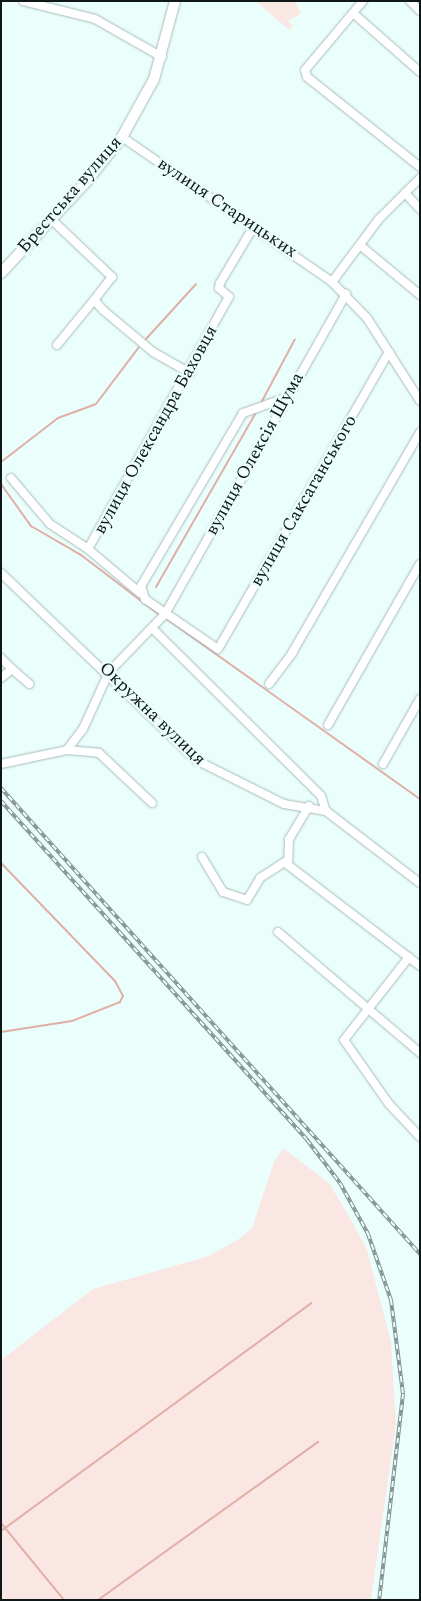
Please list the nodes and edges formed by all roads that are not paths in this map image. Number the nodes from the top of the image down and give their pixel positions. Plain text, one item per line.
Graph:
1 (23, 1) edge
2 (175, 1) edge
3 (363, 1) edge
4 (410, 1) edge
5 (420, 11) edge
6 (353, 13) junction
7 (162, 57) junction
8 (420, 72) edge
9 (122, 137) junction
10 (420, 167) edge
11 (420, 178) edge
12 (405, 193) junction
13 (420, 210) edge
14 (52, 220) junction
15 (254, 226) junction
16 (361, 246) junction
17 (1, 273) edge
18 (332, 282) junction
19 (346, 294) junction
20 (420, 295) edge
21 (94, 300) junction
22 (57, 345) dead end
23 (389, 352) junction
24 (190, 373) junction
25 (284, 398) junction
26 (420, 401) edge
27 (420, 432) edge
28 (11, 478) dead end
29 (88, 549) junction
30 (420, 564) edge
31 (1, 573) edge
32 (140, 592) junction
33 (165, 614) junction
34 (152, 628) junction
35 (1, 658) edge
36 (12, 669) junction
37 (109, 672) junction
38 (1, 678) edge
39 (29, 684) dead end
40 (269, 684) dead end
41 (420, 699) edge
42 (328, 725) dead end
43 (67, 750) junction
44 (1, 764) edge
45 (383, 764) dead end
46 (152, 803) dead end
47 (309, 806) junction
48 (326, 811) junction
49 (202, 858) dead end
50 (286, 861) junction
51 (420, 883) edge
52 (278, 932) dead end
53 (409, 957) junction
54 (420, 966) edge
55 (367, 1011) junction
56 (420, 1053) edge
57 (418, 1132) edge

1 - 7 street
2 - 7 main road, Брестська вулиця
3 - 6 street
4 - 5 street
6 - 8 street
6 - 10 street
7 - 9 main road, Брестська вулиця
9 - 14 main road, Брестська вулиця
9 - 15 street, вулиця Старицьких
11 - 12 street
12 - 13 street
12 - 16 street
14 - 17 main road, Брестська вулиця
14 - 21 street
15 - 18 street, вулиця Старицьких
15 - 24 street, вулиця Олександра Баховця
16 - 18 street
16 - 20 street
18 - 19 street, вулиця Старицьких
19 - 23 street, вулиця Старицьких
19 - 25 street, вулиця Олексія Шума
21 - 22 street
21 - 24 street
23 - 26 street, вулиця Старицьких
23 - 33 street, вулиця Саксаганського
24 - 29 street, вулиця Олександра Баховця
25 - 32 street
25 - 33 street, вулиця Олексія Шума
27 - 40 street
28 - 29 street, вулиця Олександра Баховця
29 - 32 street
30 - 42 street
31 - 37 street, Окружна вулиця
32 - 33 street
33 - 34 street, вулиця Олексія Шума
34 - 37 street, вулиця Олексія Шума
34 - 48 street, Окружна вулиця
35 - 36 street
36 - 38 street
36 - 39 street
37 - 43 street, вулиця Олексія Шума
37 - 47 street, Окружна вулиця
41 - 45 street
43 - 44 street
43 - 46 street
47 - 48 street, Окружна вулиця
47 - 50 street
48 - 51 street, Окружна вулиця
49 - 50 street
50 - 53 street
52 - 55 street
53 - 54 street
53 - 55 street
55 - 56 street
55 - 57 street

